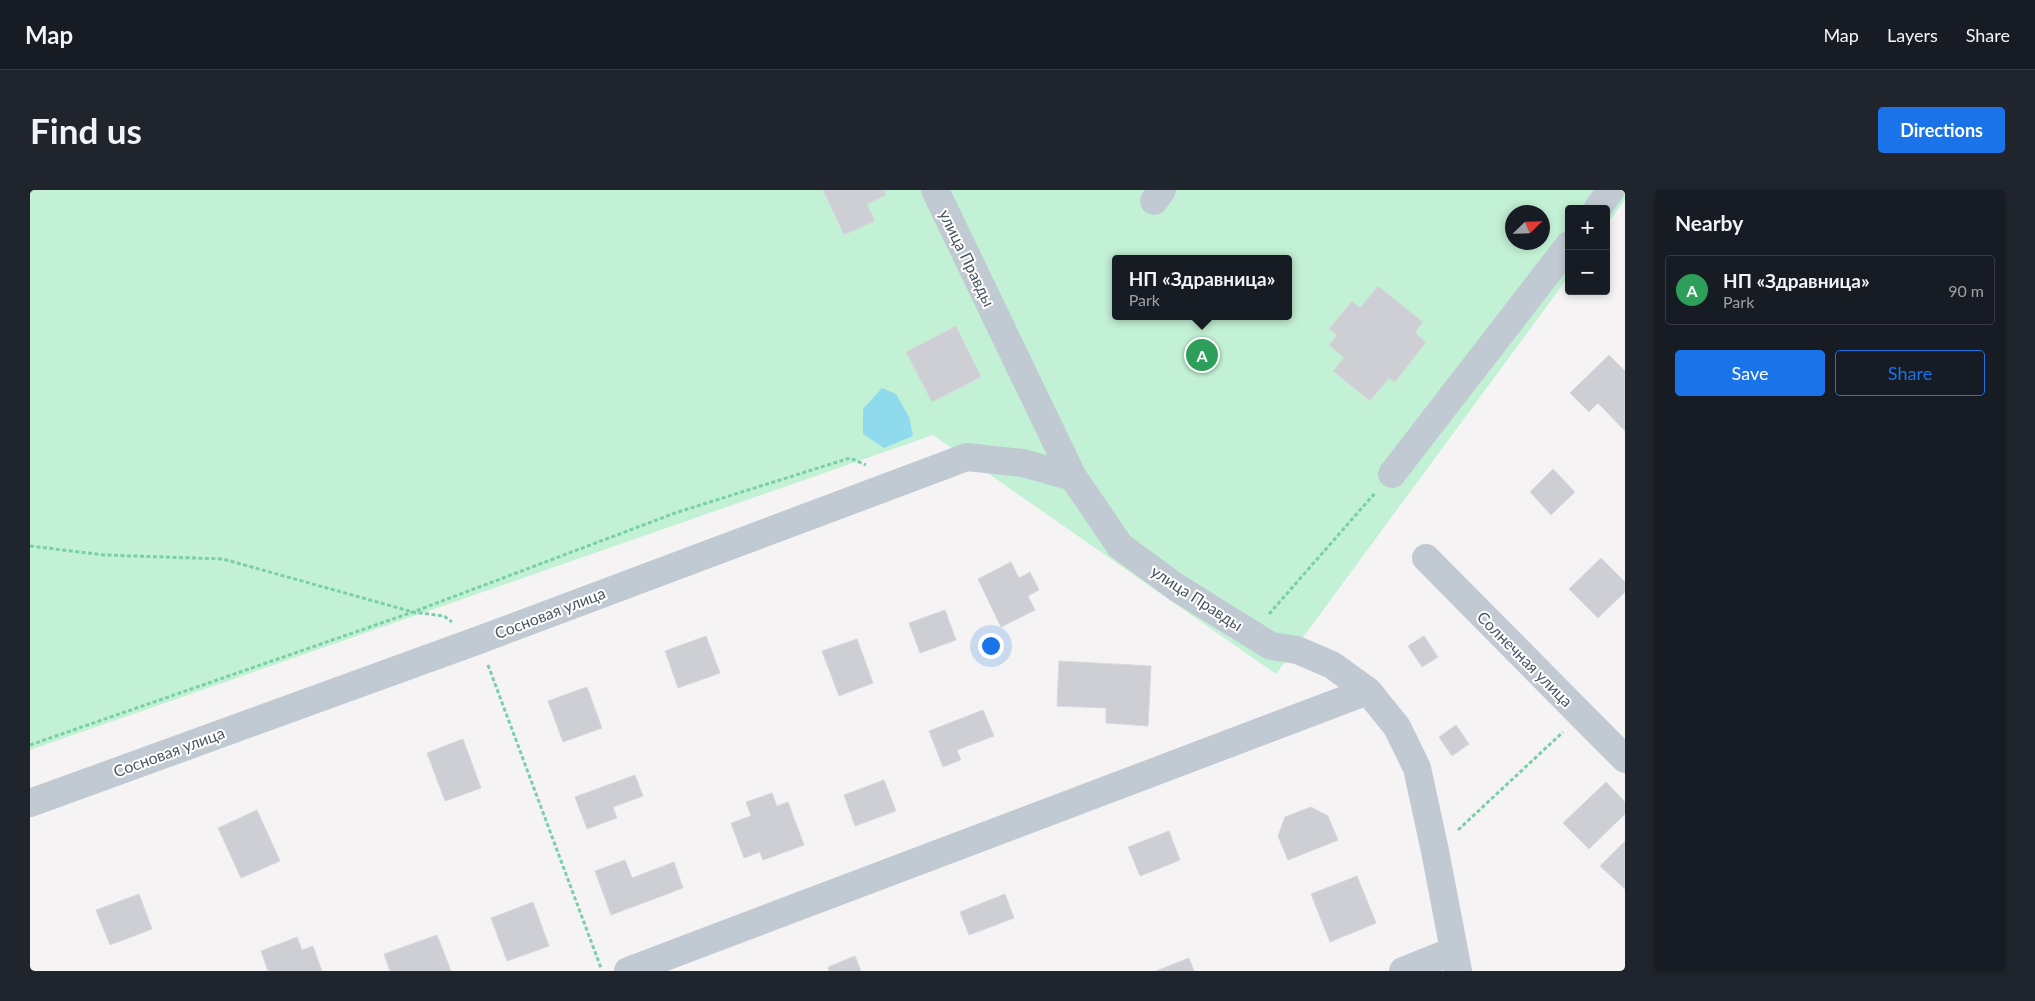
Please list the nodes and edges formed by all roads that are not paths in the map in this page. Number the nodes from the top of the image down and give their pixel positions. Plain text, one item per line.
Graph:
1 (934, 190) edge
2 (1611, 190) edge
3 (1622, 190) edge
4 (1625, 193) edge
5 (1600, 205) edge
6 (1565, 250) edge
7 (1392, 474) road end
8 (1073, 477) junction
9 (1426, 558) dead end
10 (1368, 691) junction
11 (1625, 759) edge
12 (30, 802) edge
13 (1455, 961) edge
14 (628, 971) edge
15 (1403, 971) edge

1 - 8 street, улица Правды
2 - 5 street
3 - 4 street
6 - 7 street
8 - 10 street, улица Правды
8 - 12 street, Сосновая улица
9 - 11 street, Солнечная улица
10 - 13 street, улица Правды
10 - 14 street
13 - 15 street

